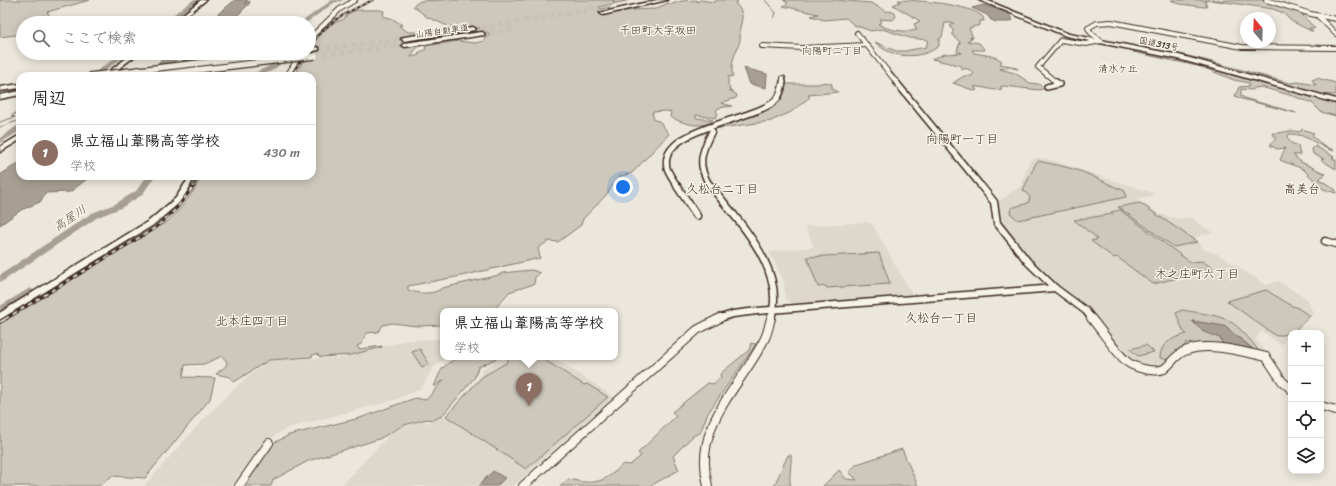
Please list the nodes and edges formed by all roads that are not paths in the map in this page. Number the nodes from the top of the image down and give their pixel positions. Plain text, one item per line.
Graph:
1 (204, 0) edge
2 (355, 0) edge
3 (641, 0) edge
4 (664, 0) edge
5 (982, 0) edge
6 (1266, 0) edge
7 (599, 8) tunnel mouth
8 (603, 13) tunnel mouth
9 (183, 16) edge
10 (1318, 16) junction
11 (1336, 19) edge
12 (473, 29) tunnel mouth
13 (316, 33) edge
14 (857, 33) dead end
15 (482, 34) tunnel mouth
16 (1336, 34) edge
17 (404, 39) tunnel mouth
18 (1098, 42) junction
19 (405, 45) tunnel mouth
20 (867, 45) junction
21 (762, 46) dead end
22 (1336, 48) edge
23 (127, 60) edge
24 (224, 60) edge
25 (281, 60) edge
26 (297, 60) edge
27 (111, 72) edge
28 (123, 72) edge
29 (180, 72) edge
30 (289, 72) edge
31 (783, 78) dead end
32 (16, 87) edge
33 (1047, 87) dead end
34 (0, 89) edge
35 (16, 94) edge
36 (0, 96) edge
37 (1336, 101) edge
38 (712, 131) dead end
39 (16, 140) edge
40 (0, 150) edge
41 (190, 180) edge
42 (697, 216) dead end
43 (1325, 241) dead end
44 (1336, 244) edge
45 (1055, 288) junction
46 (774, 310) junction
47 (0, 316) edge
48 (1288, 386) edge
49 (1324, 407) edge
50 (1336, 410) edge
51 (269, 443) dead end
52 (239, 486) edge
53 (523, 486) edge
54 (708, 486) edge

1 - 9 main road
2 - 13 street
3 - 7 highway
4 - 8 highway
5 - 18 highway, 国道313号
6 - 10 street
10 - 11 street
10 - 16 street
12 - 17 highway, 山陽自動車道
14 - 20 street
15 - 19 highway, 山陽自動車道
18 - 22 street
18 - 33 street
18 - 37 highway, 国道313号
20 - 21 street
20 - 45 street
23 - 27 main road
24 - 28 highway, bridge
25 - 29 highway, bridge
26 - 30 street
31 - 42 street
32 - 34 highway
35 - 36 highway
38 - 46 street
39 - 40 main road
41 - 47 street
43 - 44 street
45 - 46 street
45 - 48 street
46 - 53 street
46 - 54 street
49 - 50 street
51 - 52 street

